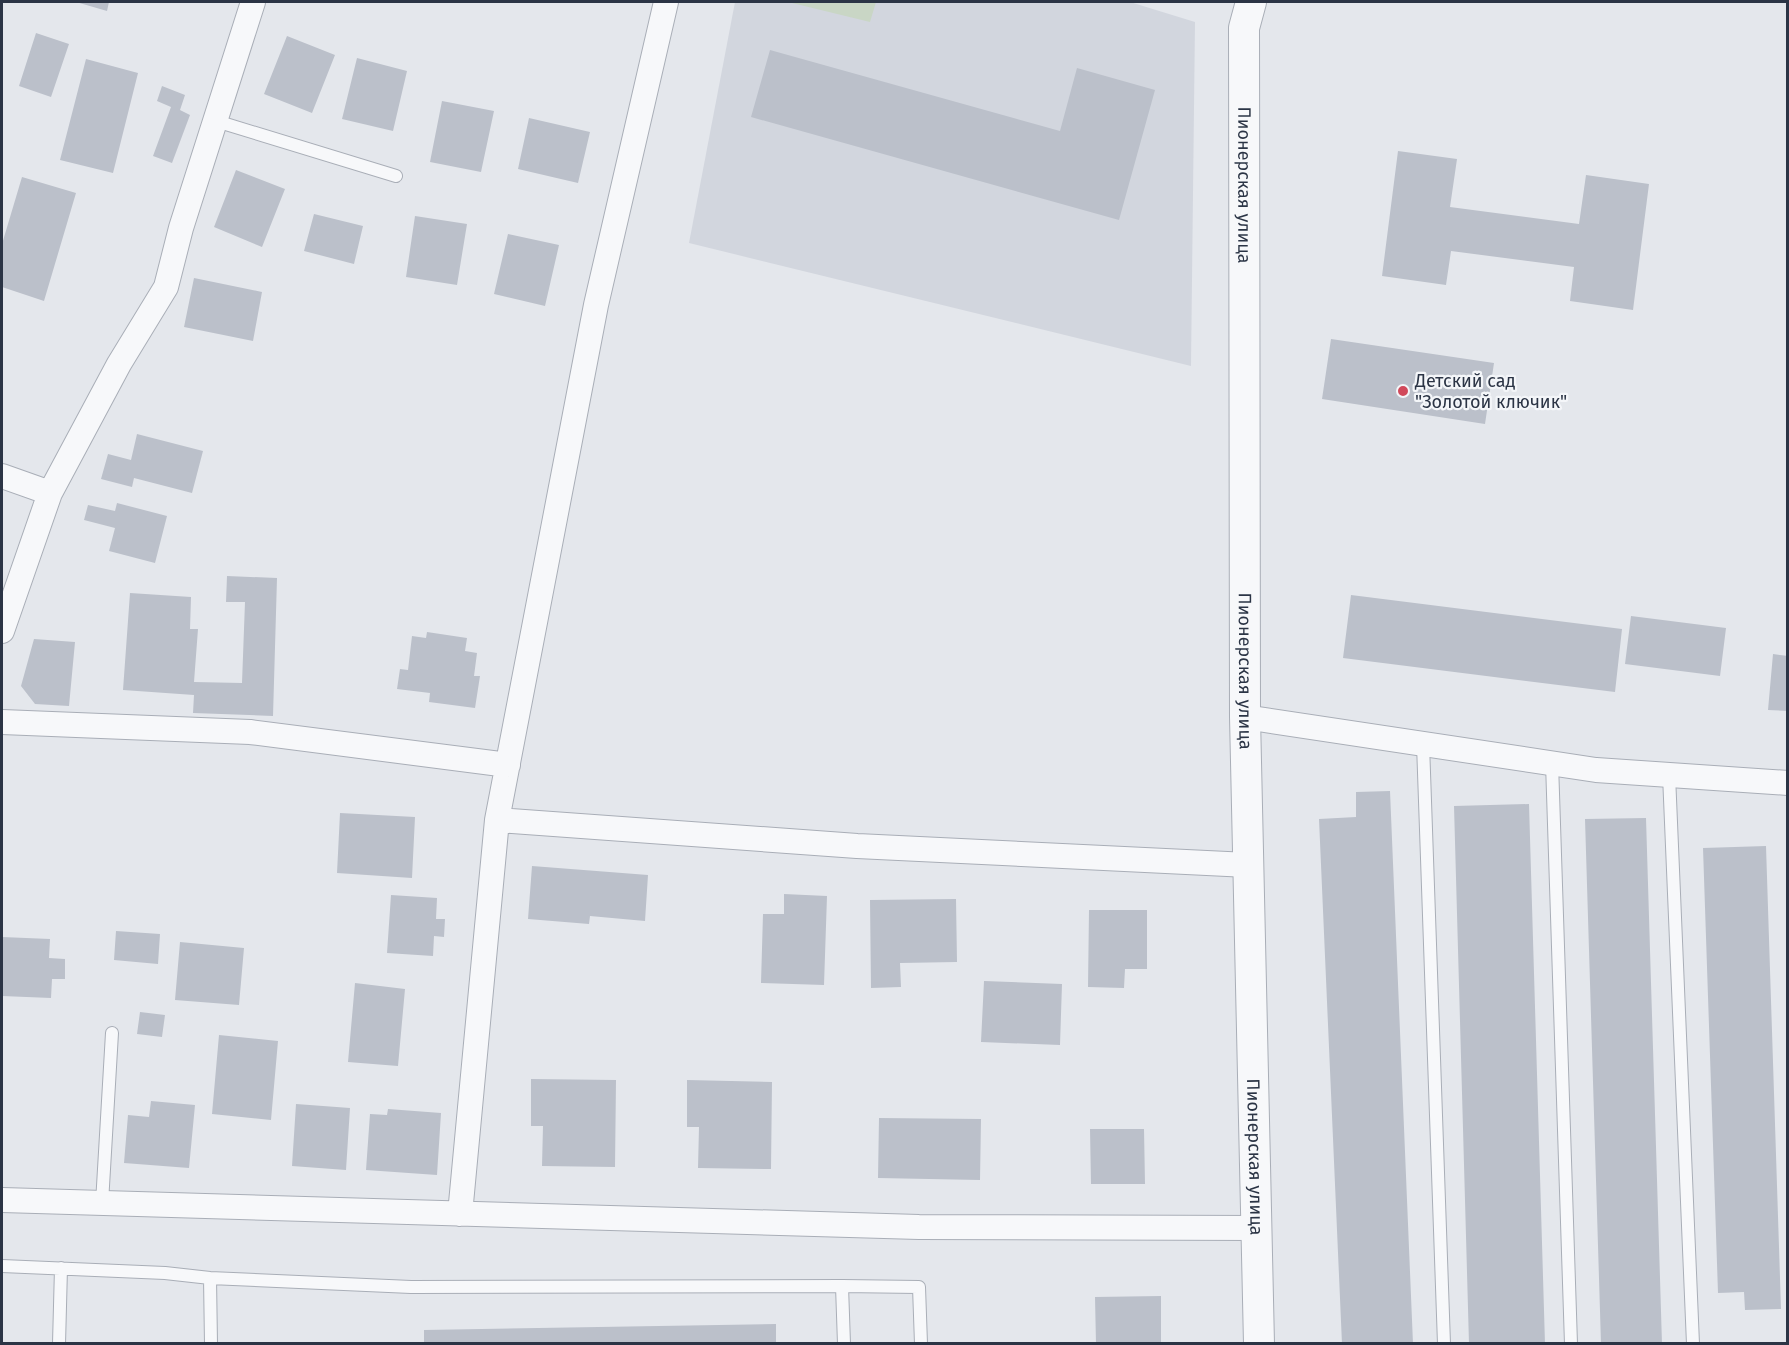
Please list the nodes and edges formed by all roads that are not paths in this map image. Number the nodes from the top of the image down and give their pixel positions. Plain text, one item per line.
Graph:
1 (253, 2) edge
2 (666, 2) edge
3 (1251, 2) edge
4 (216, 121) junction
5 (396, 176) dead end
6 (2, 476) edge
7 (50, 493) junction
8 (2, 631) edge
9 (1245, 717) junction
10 (2, 722) edge
11 (1423, 744) junction
12 (1552, 763) junction
13 (508, 765) junction
14 (1670, 775) junction
15 (1788, 783) edge
16 (497, 819) junction
17 (1248, 865) junction
18 (112, 1033) dead end
19 (2, 1200) edge
20 (102, 1203) junction
21 (460, 1214) junction
22 (1257, 1228) junction
23 (2, 1266) edge
24 (61, 1268) junction
25 (210, 1278) junction
26 (842, 1287) junction
27 (59, 1344) edge
28 (211, 1344) edge
29 (844, 1344) edge
30 (921, 1344) edge
31 (1259, 1344) edge
32 (1444, 1344) edge
33 (1571, 1344) edge
34 (1693, 1344) edge

1 - 4 street
2 - 13 street
3 - 9 street, Пионерская улица
4 - 5 lane
4 - 7 street
6 - 7 street
7 - 8 street
9 - 11 street
9 - 17 street, Пионерская улица
10 - 13 street
11 - 12 street
11 - 32 lane
12 - 14 street
12 - 33 lane
13 - 16 street
14 - 15 street
14 - 34 lane
16 - 17 street
16 - 21 street
17 - 22 street, Пионерская улица
18 - 20 lane
19 - 20 street
20 - 21 street
21 - 22 street
22 - 31 street, Пионерская улица
23 - 24 lane
24 - 25 lane
24 - 27 lane
25 - 26 lane
25 - 28 lane
26 - 29 lane
26 - 30 lane

